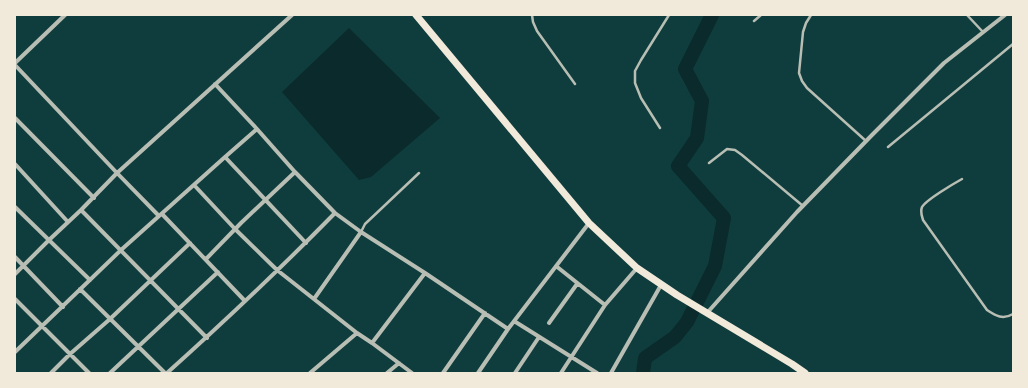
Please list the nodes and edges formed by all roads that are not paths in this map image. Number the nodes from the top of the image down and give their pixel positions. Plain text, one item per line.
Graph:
1 (66, 15) edge
2 (292, 15) edge
3 (416, 15) edge
4 (532, 15) edge
5 (669, 15) edge
6 (761, 15) edge
7 (811, 15) edge
8 (967, 15) edge
9 (1005, 15) edge
10 (60, 17) edge
11 (754, 21) dead end
12 (983, 32) junction
13 (1013, 44) edge
14 (15, 64) edge
15 (215, 84) junction
16 (575, 84) dead end
17 (15, 118) edge
18 (660, 128) dead end
19 (257, 129) junction
20 (866, 141) junction
21 (888, 147) dead end
22 (225, 156) junction
23 (709, 163) dead end
24 (15, 164) edge
25 (295, 172) junction
26 (419, 173) dead end
27 (117, 174) junction
28 (962, 179) dead end
29 (194, 185) junction
30 (94, 198) junction
31 (266, 200) junction
32 (803, 206) junction
33 (15, 207) edge
34 (82, 210) junction
35 (335, 213) junction
36 (161, 215) junction
37 (68, 222) junction
38 (589, 223) junction
39 (235, 229) junction
40 (361, 232) junction
41 (49, 240) junction
42 (190, 243) junction
43 (306, 243) junction
44 (121, 250) junction
45 (15, 257) edge
46 (206, 259) junction
47 (23, 266) junction
48 (556, 266) junction
49 (637, 268) junction
50 (277, 270) junction
51 (218, 272) junction
52 (425, 273) junction
53 (15, 274) edge
54 (90, 280) junction
55 (151, 281) junction
56 (577, 284) junction
57 (661, 285) junction
58 (80, 289) junction
59 (15, 299) edge
60 (314, 299) junction
61 (245, 301) junction
62 (605, 306) junction
63 (63, 307) junction
64 (179, 309) junction
65 (485, 313) junction
66 (707, 313) junction
67 (1013, 314) edge
68 (110, 319) junction
69 (514, 321) junction
70 (549, 323) dead end
71 (42, 326) junction
72 (508, 329) junction
73 (357, 333) junction
74 (539, 337) junction
75 (206, 338) junction
76 (372, 343) junction
77 (138, 347) junction
78 (15, 352) edge
79 (70, 354) junction
80 (572, 358) junction
81 (399, 363) junction
82 (51, 373) edge
83 (89, 373) edge
84 (110, 373) edge
85 (166, 373) edge
86 (310, 373) edge
87 (387, 373) edge
88 (412, 373) edge
89 (443, 373) edge
90 (478, 373) edge
91 (515, 373) edge
92 (561, 373) edge
93 (597, 373) edge
94 (610, 373) edge
95 (805, 373) edge

1 - 10 street
2 - 15 street
3 - 38 main road
4 - 16 lane
5 - 18 lane
6 - 11 lane
7 - 20 lane
8 - 12 lane
9 - 12 street
10 - 14 street
12 - 20 street
13 - 21 lane
14 - 27 street
15 - 19 street
15 - 27 street
17 - 30 street
19 - 22 street
19 - 25 street
20 - 32 street
22 - 29 street
22 - 31 street
23 - 32 lane
24 - 37 street
25 - 31 street
25 - 35 street
26 - 40 lane
27 - 30 street
27 - 36 street
28 - 67 lane
29 - 36 street
29 - 39 street
30 - 34 street
31 - 39 street
31 - 43 street
32 - 66 street
33 - 41 street
34 - 37 street
34 - 44 street
35 - 40 street
35 - 43 street
36 - 42 street
36 - 44 street
37 - 41 street
38 - 48 street
38 - 49 main road
39 - 46 street
39 - 50 street
40 - 52 street
40 - 60 street
41 - 47 street
41 - 54 street
42 - 46 street
42 - 55 street
43 - 50 street
44 - 54 street
44 - 55 street
45 - 47 street
46 - 51 street
47 - 53 street
47 - 63 street
48 - 56 street
48 - 69 street
49 - 57 main road
49 - 62 street
50 - 60 street
50 - 61 street
51 - 61 street
51 - 64 street
52 - 65 street
52 - 76 street
54 - 58 street
55 - 64 street
55 - 68 street
56 - 62 street
56 - 70 street
57 - 66 main road
57 - 94 street
58 - 63 street
58 - 68 street
59 - 71 street
60 - 73 street
61 - 75 street
62 - 80 street
63 - 71 street
64 - 75 street
64 - 77 street
65 - 72 street
65 - 89 street
66 - 95 main road
68 - 77 street
68 - 79 street
69 - 72 street
69 - 74 street
71 - 78 street
71 - 79 street
72 - 90 street
73 - 76 street
73 - 86 street
74 - 80 street
74 - 91 street
75 - 85 street
76 - 81 street
77 - 84 street
77 - 85 street
79 - 82 street
79 - 83 street
80 - 92 street
80 - 93 street
81 - 87 street
81 - 88 street

